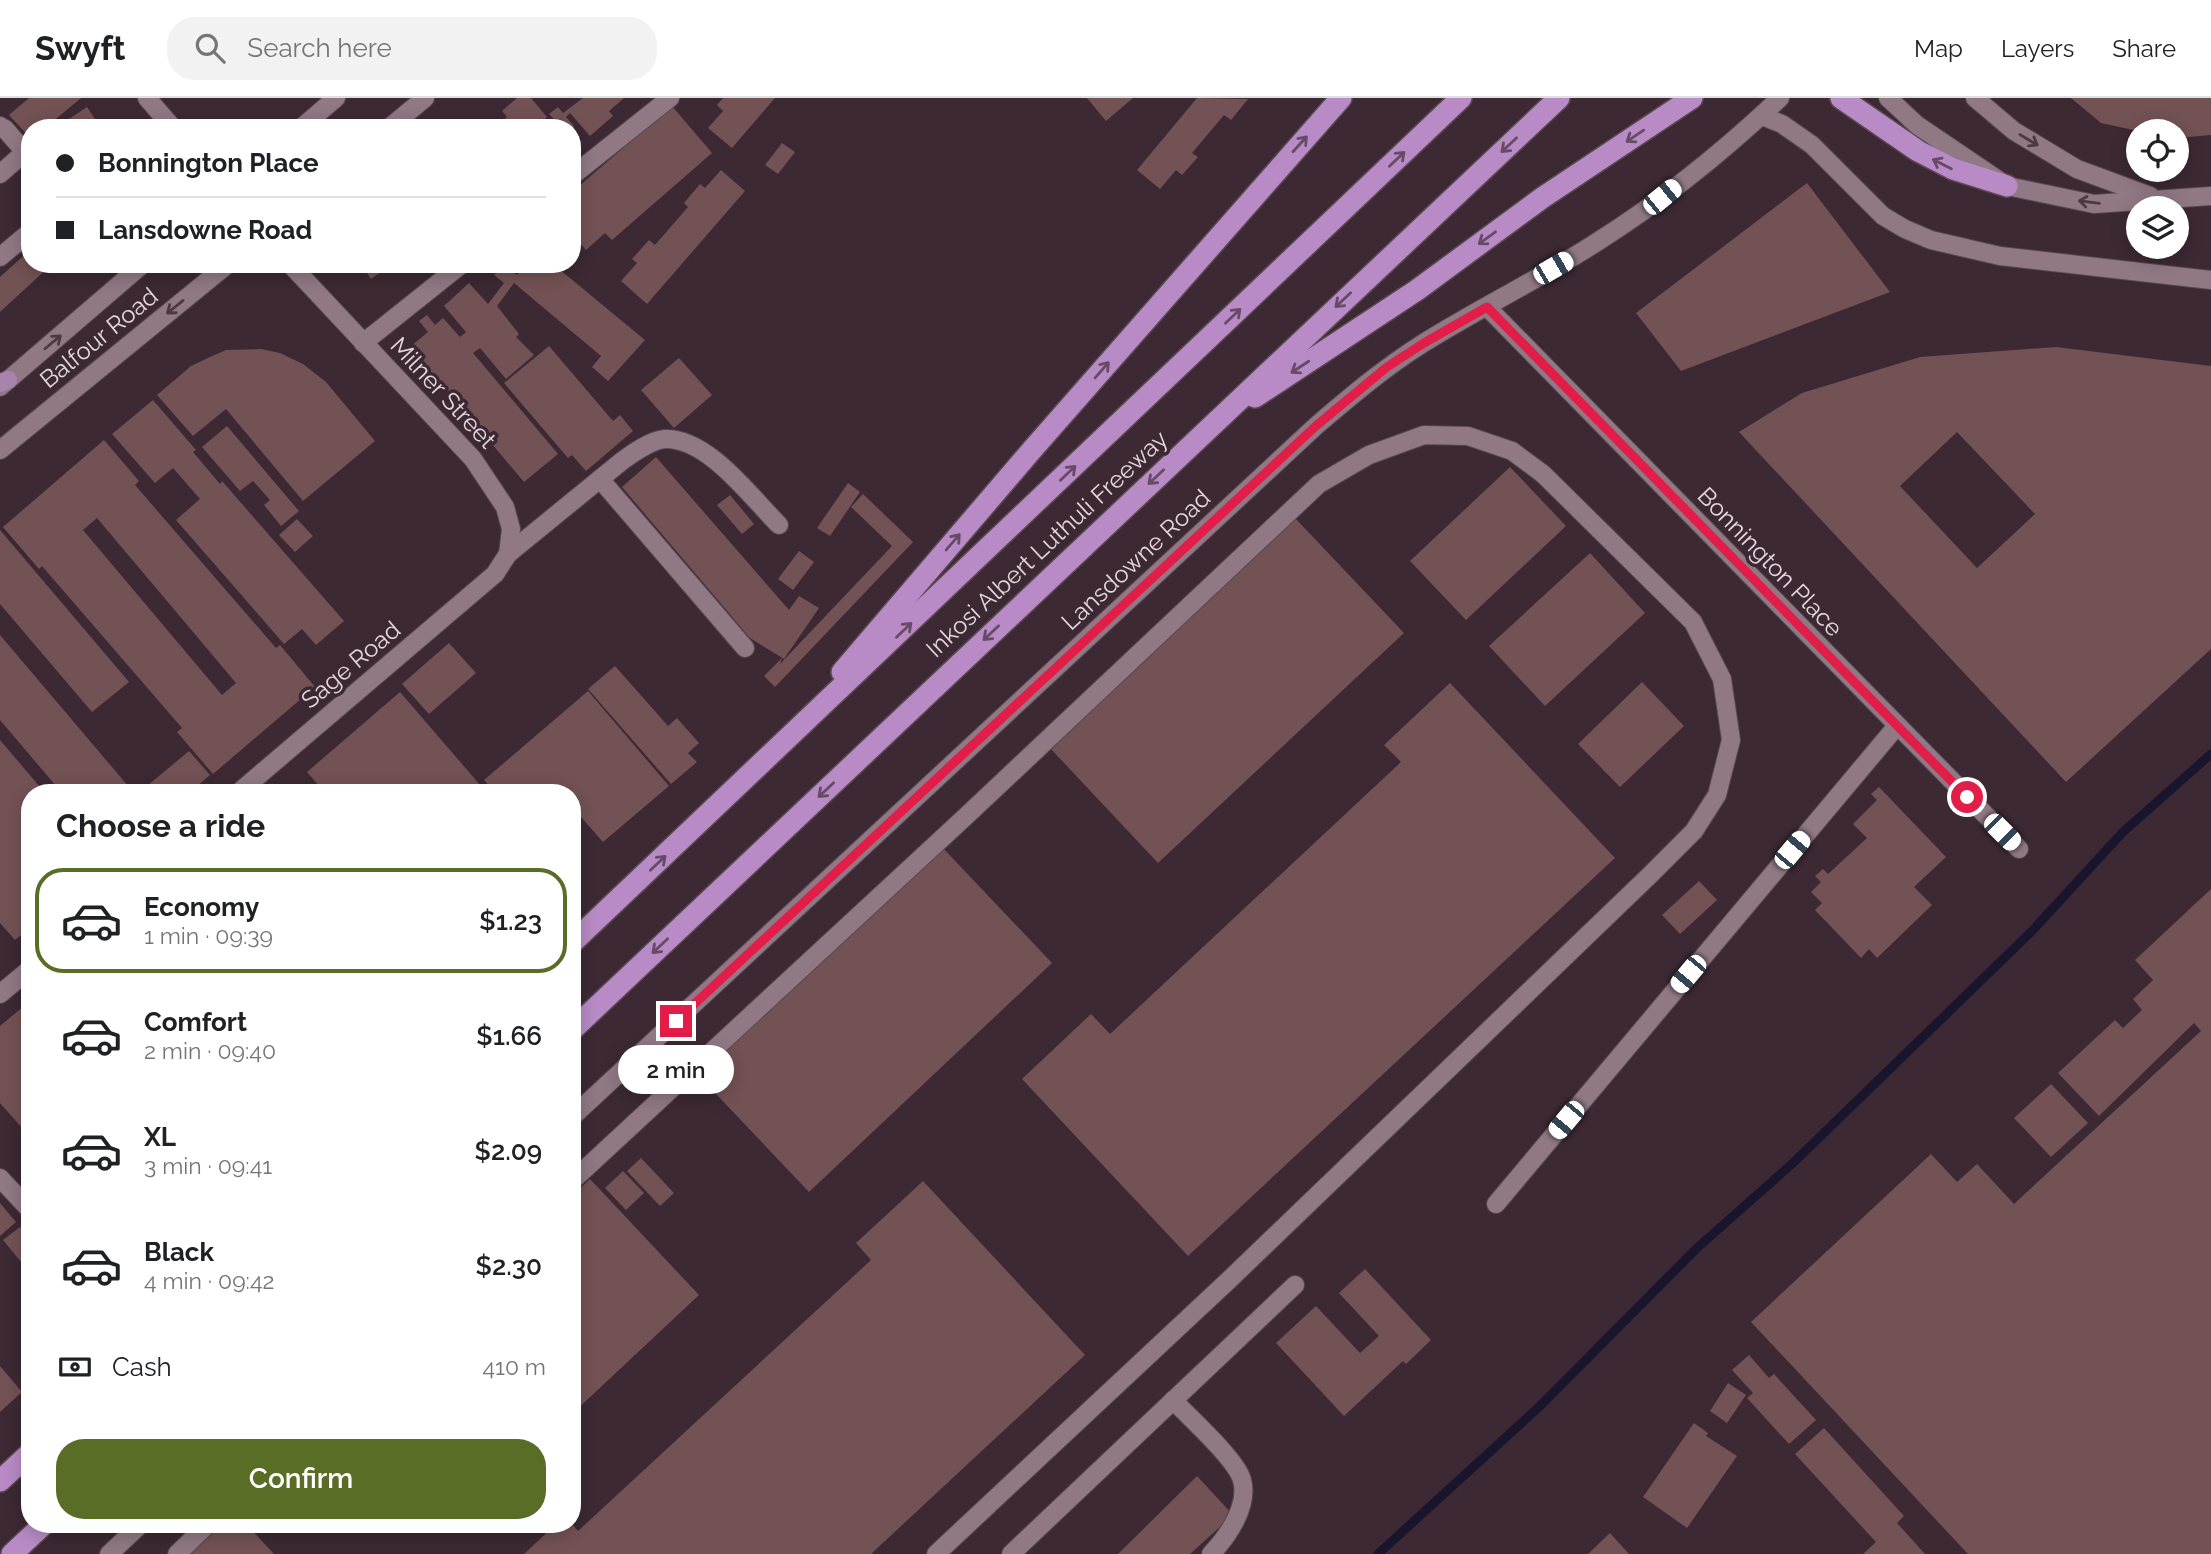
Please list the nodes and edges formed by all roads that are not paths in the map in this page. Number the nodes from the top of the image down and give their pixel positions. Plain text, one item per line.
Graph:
1 (336, 98) edge
2 (425, 98) edge
3 (670, 98) edge
4 (1341, 98) edge
5 (1461, 98) edge
6 (1559, 98) edge
7 (1692, 98) edge
8 (1780, 98) edge
9 (1888, 98) edge
10 (1975, 98) edge
11 (1847, 101) edge
12 (151, 103) edge
13 (1762, 116) junction
14 (165, 119) edge
15 (312, 119) edge
16 (400, 119) edge
17 (0, 127) edge
18 (21, 146) edge
19 (21, 158) edge
20 (581, 169) edge
21 (0, 174) edge
22 (2007, 186) junction
23 (2151, 196) edge
24 (2211, 196) edge
25 (2189, 197) edge
26 (2126, 201) edge
27 (21, 240) edge
28 (0, 257) edge
29 (121, 273) edge
30 (134, 273) edge
31 (217, 273) edge
32 (298, 273) edge
33 (451, 273) edge
34 (2211, 279) edge
35 (98, 305) junction
36 (1487, 307) junction
37 (363, 343) junction
38 (3, 383) edge
39 (1205, 430) junction
40 (0, 450) edge
41 (600, 479) junction
42 (779, 524) dead end
43 (508, 554) junction
44 (745, 648) dead end
45 (1896, 727) junction
46 (766, 762) junction
47 (249, 784) edge
48 (2019, 849) dead end
49 (581, 935) edge
50 (21, 976) edge
51 (0, 994) edge
52 (581, 1021) edge
53 (581, 1109) edge
54 (581, 1173) edge
55 (0, 1178) edge
56 (21, 1200) edge
57 (1496, 1204) dead end
58 (1295, 1285) dead end
59 (1173, 1400) junction
60 (21, 1461) edge
61 (0, 1481) edge
62 (34, 1533) edge
63 (132, 1533) edge
64 (199, 1533) edge
65 (12, 1554) edge
66 (110, 1554) edge
67 (177, 1554) edge
68 (936, 1554) edge
69 (1011, 1554) edge
70 (1212, 1554) edge

1 - 15 street
2 - 16 street
3 - 20 street
46 -> 4 highway
46 -> 5 highway, Inkosi Albert Luthuli Freeway
6 -> 39 highway, Inkosi Albert Luthuli Freeway
7 -> 39 highway
8 - 13 street, Lansdowne Road
9 - 22 street
10 -> 23 street
22 -> 11 highway
12 - 14 street
13 - 34 street
13 - 36 street, Lansdowne Road
17 - 18 street
19 - 21 street
26 -> 22 street
24 - 25 street
27 - 28 street
29 - 35 street
30 - 35 street, Balfour Road
31 -> 40 street, Balfour Road
32 - 37 street, Milner Street
33 - 37 street
38 -> 35 street, Balfour Road
36 - 45 street, Bonnington Place
36 - 53 street, Lansdowne Road
37 - 43 street, Milner Street
39 -> 52 highway, Inkosi Albert Luthuli Freeway
41 - 42 street
41 - 43 street
41 - 44 street
43 - 47 street, Sage Road
45 - 48 street, Bonnington Place
45 - 57 street
49 -> 46 highway, Inkosi Albert Luthuli Freeway
50 - 51 street
54 - 68 street
55 - 56 street
58 - 59 street
59 - 69 street
59 - 70 street
60 - 61 highway
62 - 65 highway
63 - 66 street
64 - 67 street

